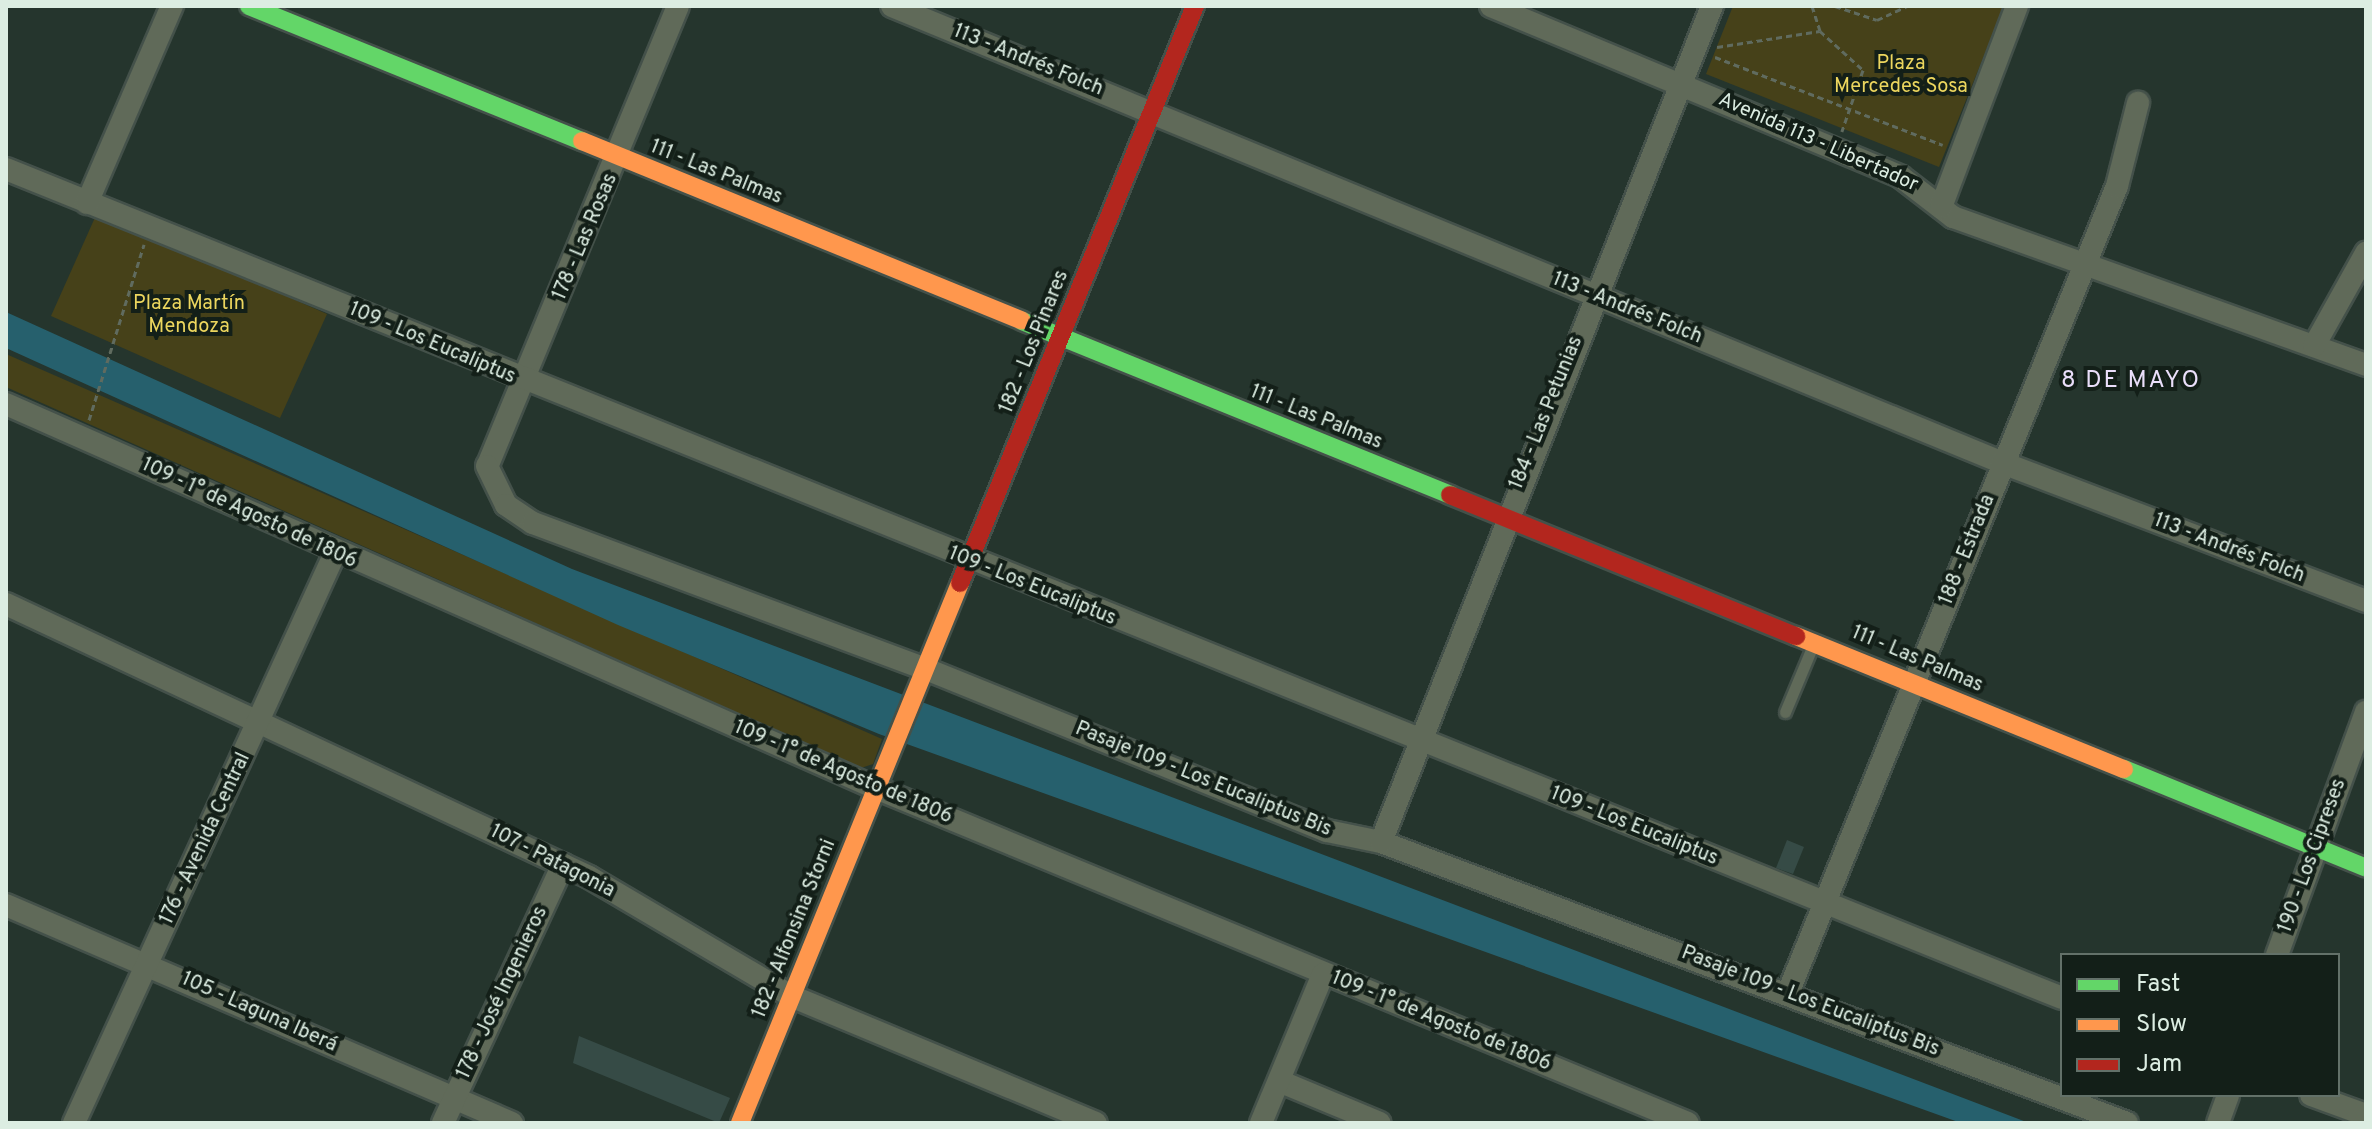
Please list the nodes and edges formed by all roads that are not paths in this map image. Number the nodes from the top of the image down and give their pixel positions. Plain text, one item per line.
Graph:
1 (172, 6) edge
2 (249, 6) edge
3 (678, 6) edge
4 (892, 6) edge
5 (1195, 6) edge
6 (1491, 6) edge
7 (1712, 6) edge
8 (2017, 6) edge
9 (1679, 81) junction
10 (2138, 103) dead end
11 (1152, 111) junction
12 (620, 158) junction
13 (6, 169) edge
14 (87, 203) junction
15 (1941, 207) junction
16 (2366, 253) edge
17 (2085, 268) junction
18 (1594, 295) junction
19 (1061, 337) junction
20 (2314, 346) junction
21 (2366, 365) edge
22 (523, 383) junction
23 (8, 410) edge
24 (2003, 463) junction
25 (487, 466) joint
26 (1505, 521) junction
27 (334, 555) junction
28 (968, 562) junction
29 (2366, 601) edge
30 (6, 604) edge
31 (1814, 641) junction
32 (926, 669) junction
33 (1915, 683) junction
34 (1785, 712) dead end
35 (2366, 712) edge
36 (260, 722) junction
37 (1418, 742) junction
38 (892, 754) joint
39 (876, 788) junction
40 (1381, 842) junction
41 (2313, 852) junction
42 (563, 864) junction
43 (2366, 868) edge
44 (1826, 903) junction
45 (6, 905) edge
46 (2278, 953) edge
47 (148, 965) junction
48 (1323, 974) junction
49 (1788, 993) junction
50 (791, 996) junction
51 (2060, 997) edge
52 (1279, 1081) junction
53 (2227, 1097) edge
54 (2316, 1097) edge
55 (454, 1099) junction
56 (2366, 1115) edge
57 (74, 1123) edge
58 (443, 1123) edge
59 (512, 1123) edge
60 (740, 1123) edge
61 (1096, 1123) edge
62 (1261, 1123) edge
63 (1380, 1123) edge
64 (1688, 1123) edge
65 (2127, 1123) edge
66 (2218, 1123) edge

1 - 14 street
2 - 12 street, 111 - Las Palmas
3 - 12 street, 178 - Las Rosas
4 - 11 street, 113 - Andrés Folch
5 - 11 street, 182 - Los Pinares
6 - 9 street, Avenida 113 - Libertador
7 - 9 street, 184 - Las Petunias
8 - 15 street
9 - 15 street, Avenida 113 - Libertador
9 - 18 street, 184 - Las Petunias
10 - 17 street, 188 - Estrada
11 - 18 street, 113 - Andrés Folch
11 - 19 street, 182 - Los Pinares
12 - 19 street, 111 - Las Palmas
12 - 22 street, 178 - Las Rosas
13 - 14 street, 109 - Los Eucaliptus
14 - 22 street, 109 - Los Eucaliptus
15 - 17 street, Avenida 113 - Libertador
16 - 20 street
17 - 20 street, Avenida 113 - Libertador
17 - 24 street, 188 - Estrada
18 - 24 street, 113 - Andrés Folch
18 - 26 street, 184 - Las Petunias
19 - 26 street, 111 - Las Palmas
19 - 28 street, 182 - Los Pinares
20 - 21 street, Avenida 113 - Libertador
22 - 25 street, 178 - Las Rosas
22 - 28 street, 109 - Los Eucaliptus
23 - 27 street, 109 - 1° de Agosto de 1806
24 - 29 street, 113 - Andrés Folch
24 - 33 street, 188 - Estrada
25 - 32 street, Pasaje 109 - Los Eucaliptus Bis
26 - 31 street, 111 - Las Palmas
26 - 37 street, 184 - Las Petunias
27 - 36 street, 176 - Avenida Central
27 - 39 street, 109 - 1° de Agosto de 1806
28 - 32 street, 182 - Los Pinares
28 - 37 street, 109 - Los Eucaliptus
30 - 36 street, 107 - Patagonia
31 - 33 street, 111 - Las Palmas
31 - 34 lane
32 - 38 street, 182 - Los Pinares
32 - 40 street, Pasaje 109 - Los Eucaliptus Bis
33 - 41 street, 111 - Las Palmas
33 - 44 street, 188 - Estrada
35 - 41 street, 190 - Los Cipreses
36 - 42 street, 107 - Patagonia
36 - 47 street, 176 - Avenida Central
37 - 40 street, 184 - Las Petunias
37 - 44 street, 109 - Los Eucaliptus
38 - 39 street, 182 - Alfonsina Storni
39 - 48 street, 109 - 1° de Agosto de 1806
39 - 50 street, 182 - Alfonsina Storni
40 - 49 street, Pasaje 109 - Los Eucaliptus Bis
41 - 43 street, 111 - Las Palmas
41 - 46 street, 190 - Los Cipreses
42 - 50 street, 107 - Patagonia
42 - 55 street, 178 - José Ingenieros
44 - 49 street, 188 - Estrada
44 - 51 street, 109 - Los Eucaliptus
45 - 47 street, 105 - Laguna Iberá
47 - 55 street, 105 - Laguna Iberá
47 - 57 street, 176 - Avenida Central
48 - 52 street
48 - 64 street, 109 - 1° de Agosto de 1806
49 - 65 street, Pasaje 109 - Los Eucaliptus Bis
50 - 60 street, 182 - Alfonsina Storni
50 - 61 street, 107 - Patagonia
52 - 62 street
52 - 63 street
53 - 66 street
54 - 56 street
55 - 58 street, 178 - José Ingenieros
55 - 59 street, 105 - Laguna Iberá

